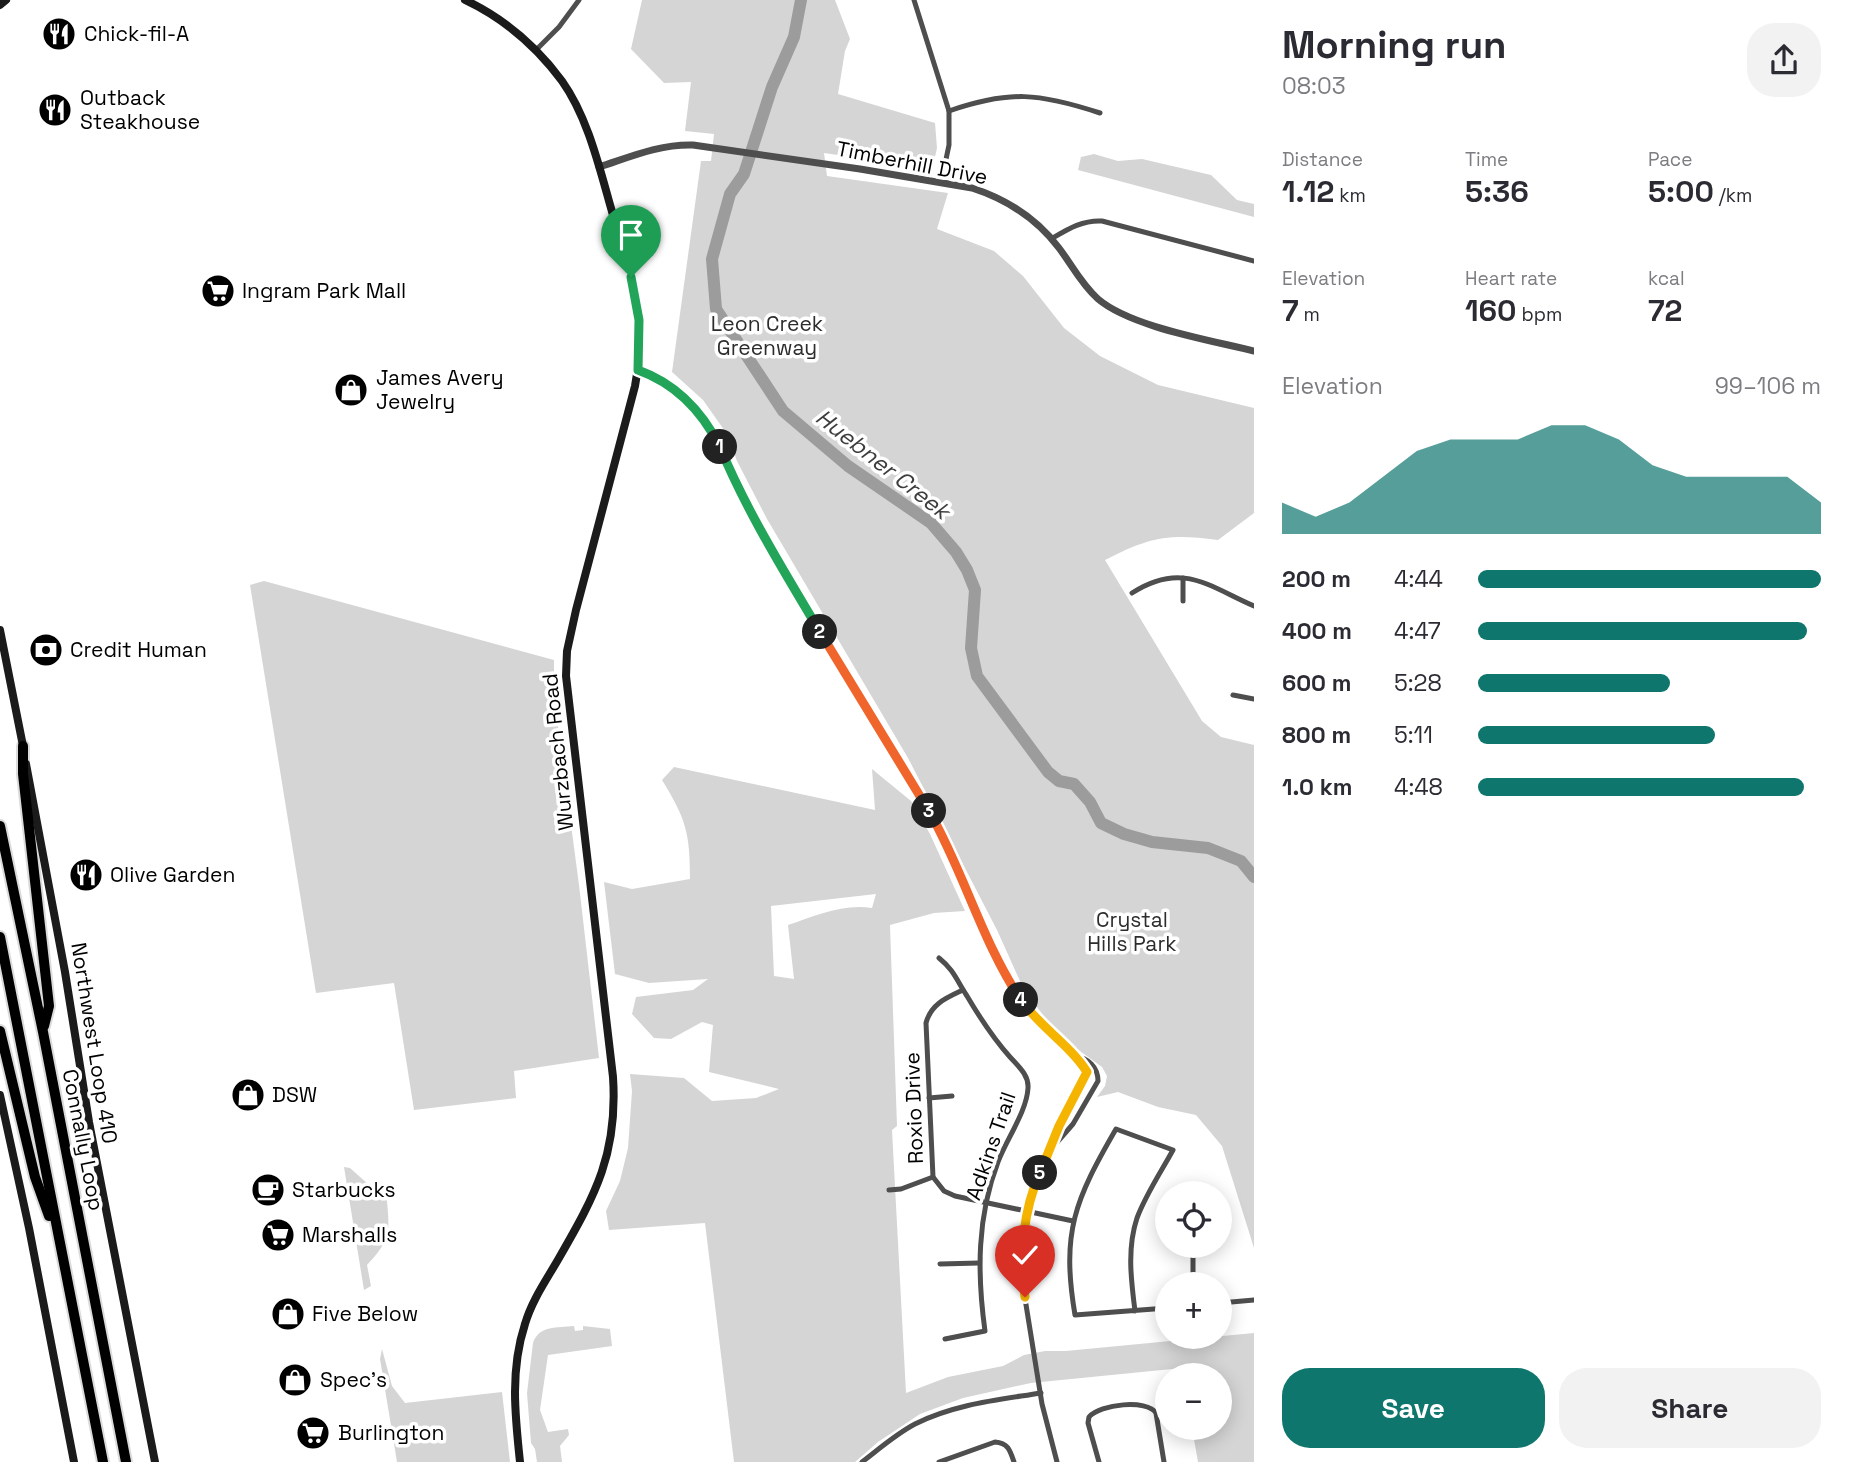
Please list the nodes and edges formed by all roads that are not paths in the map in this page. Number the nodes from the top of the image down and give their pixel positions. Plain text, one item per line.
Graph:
1 (6, 0) edge
2 (465, 0) edge
3 (579, 0) edge
4 (914, 0) edge
5 (0, 5) edge
6 (536, 50) junction
7 (949, 111) junction
8 (1100, 113) dead end
9 (599, 167) junction
10 (942, 183) junction
11 (1051, 239) junction
12 (1254, 261) edge
13 (1254, 351) edge
14 (638, 370) junction
15 (1183, 578) junction
16 (1132, 593) dead end
17 (1183, 601) dead end
18 (1254, 606) edge
19 (0, 630) edge
20 (1233, 695) dead end
21 (1254, 699) edge
22 (23, 746) junction
23 (0, 826) edge
24 (0, 937) edge
25 (939, 958) dead end
26 (963, 990) junction
27 (0, 1031) edge
28 (43, 1032) junction
29 (1075, 1056) junction
30 (0, 1096) edge
31 (952, 1096) dead end
32 (929, 1098) junction
33 (1048, 1154) junction
34 (933, 1177) junction
35 (889, 1190) dead end
36 (986, 1204) junction
37 (1028, 1211) junction
38 (1073, 1221) junction
39 (61, 1252) junction
40 (940, 1264) dead end
41 (979, 1264) junction
42 (1254, 1300) edge
43 (1232, 1302) edge
44 (1155, 1309) edge
45 (1135, 1311) junction
46 (945, 1339) dead end
47 (1041, 1393) junction
48 (74, 1462) edge
49 (103, 1462) edge
50 (126, 1462) edge
51 (155, 1462) edge
52 (520, 1462) edge
53 (862, 1462) edge
54 (939, 1462) edge
55 (1013, 1462) edge
56 (1057, 1462) edge
57 (1099, 1462) edge
58 (1164, 1462) edge

1 - 5 main road
2 - 6 main road, Wurzbach Road
3 - 6 street
4 - 7 street
6 - 9 main road, Wurzbach Road
7 - 8 street
7 - 10 street
9 - 10 street, Timberhill Drive
9 - 14 main road, Wurzbach Road
10 - 11 street, Timberhill Drive
11 - 12 street
11 - 13 street, Timberhill Drive
14 - 29 street
14 - 52 main road, Wurzbach Road
15 - 16 street
15 - 17 street
15 - 18 street
19 - 22 main road, Northwest Loop 410
20 - 21 street
22 - 28 highway
22 - 51 main road, Northwest Loop 410
23 - 28 highway, Connally Loop
24 - 39 highway, Connally Loop
25 - 26 street, Adkins Trail
26 - 32 street, Roxio Drive
26 - 36 street, Adkins Trail
27 - 39 highway
28 - 50 highway, Connally Loop
29 - 33 street
29 - 33 street
30 - 48 main road
31 - 32 street
32 - 34 street, Roxio Drive
33 - 37 street
34 - 35 street
34 - 36 street, Roxio Drive
36 - 37 street, Roxio Drive
36 - 41 street, Adkins Trail
37 - 38 street, Roxio Drive
37 - 47 street
38 - 45 street
38 - 45 street
39 - 49 highway, Connally Loop
40 - 41 street
41 - 46 street, Adkins Trail
42 - 43 street
44 - 45 street
47 - 53 street
47 - 56 street
54 - 55 street
57 - 58 street

